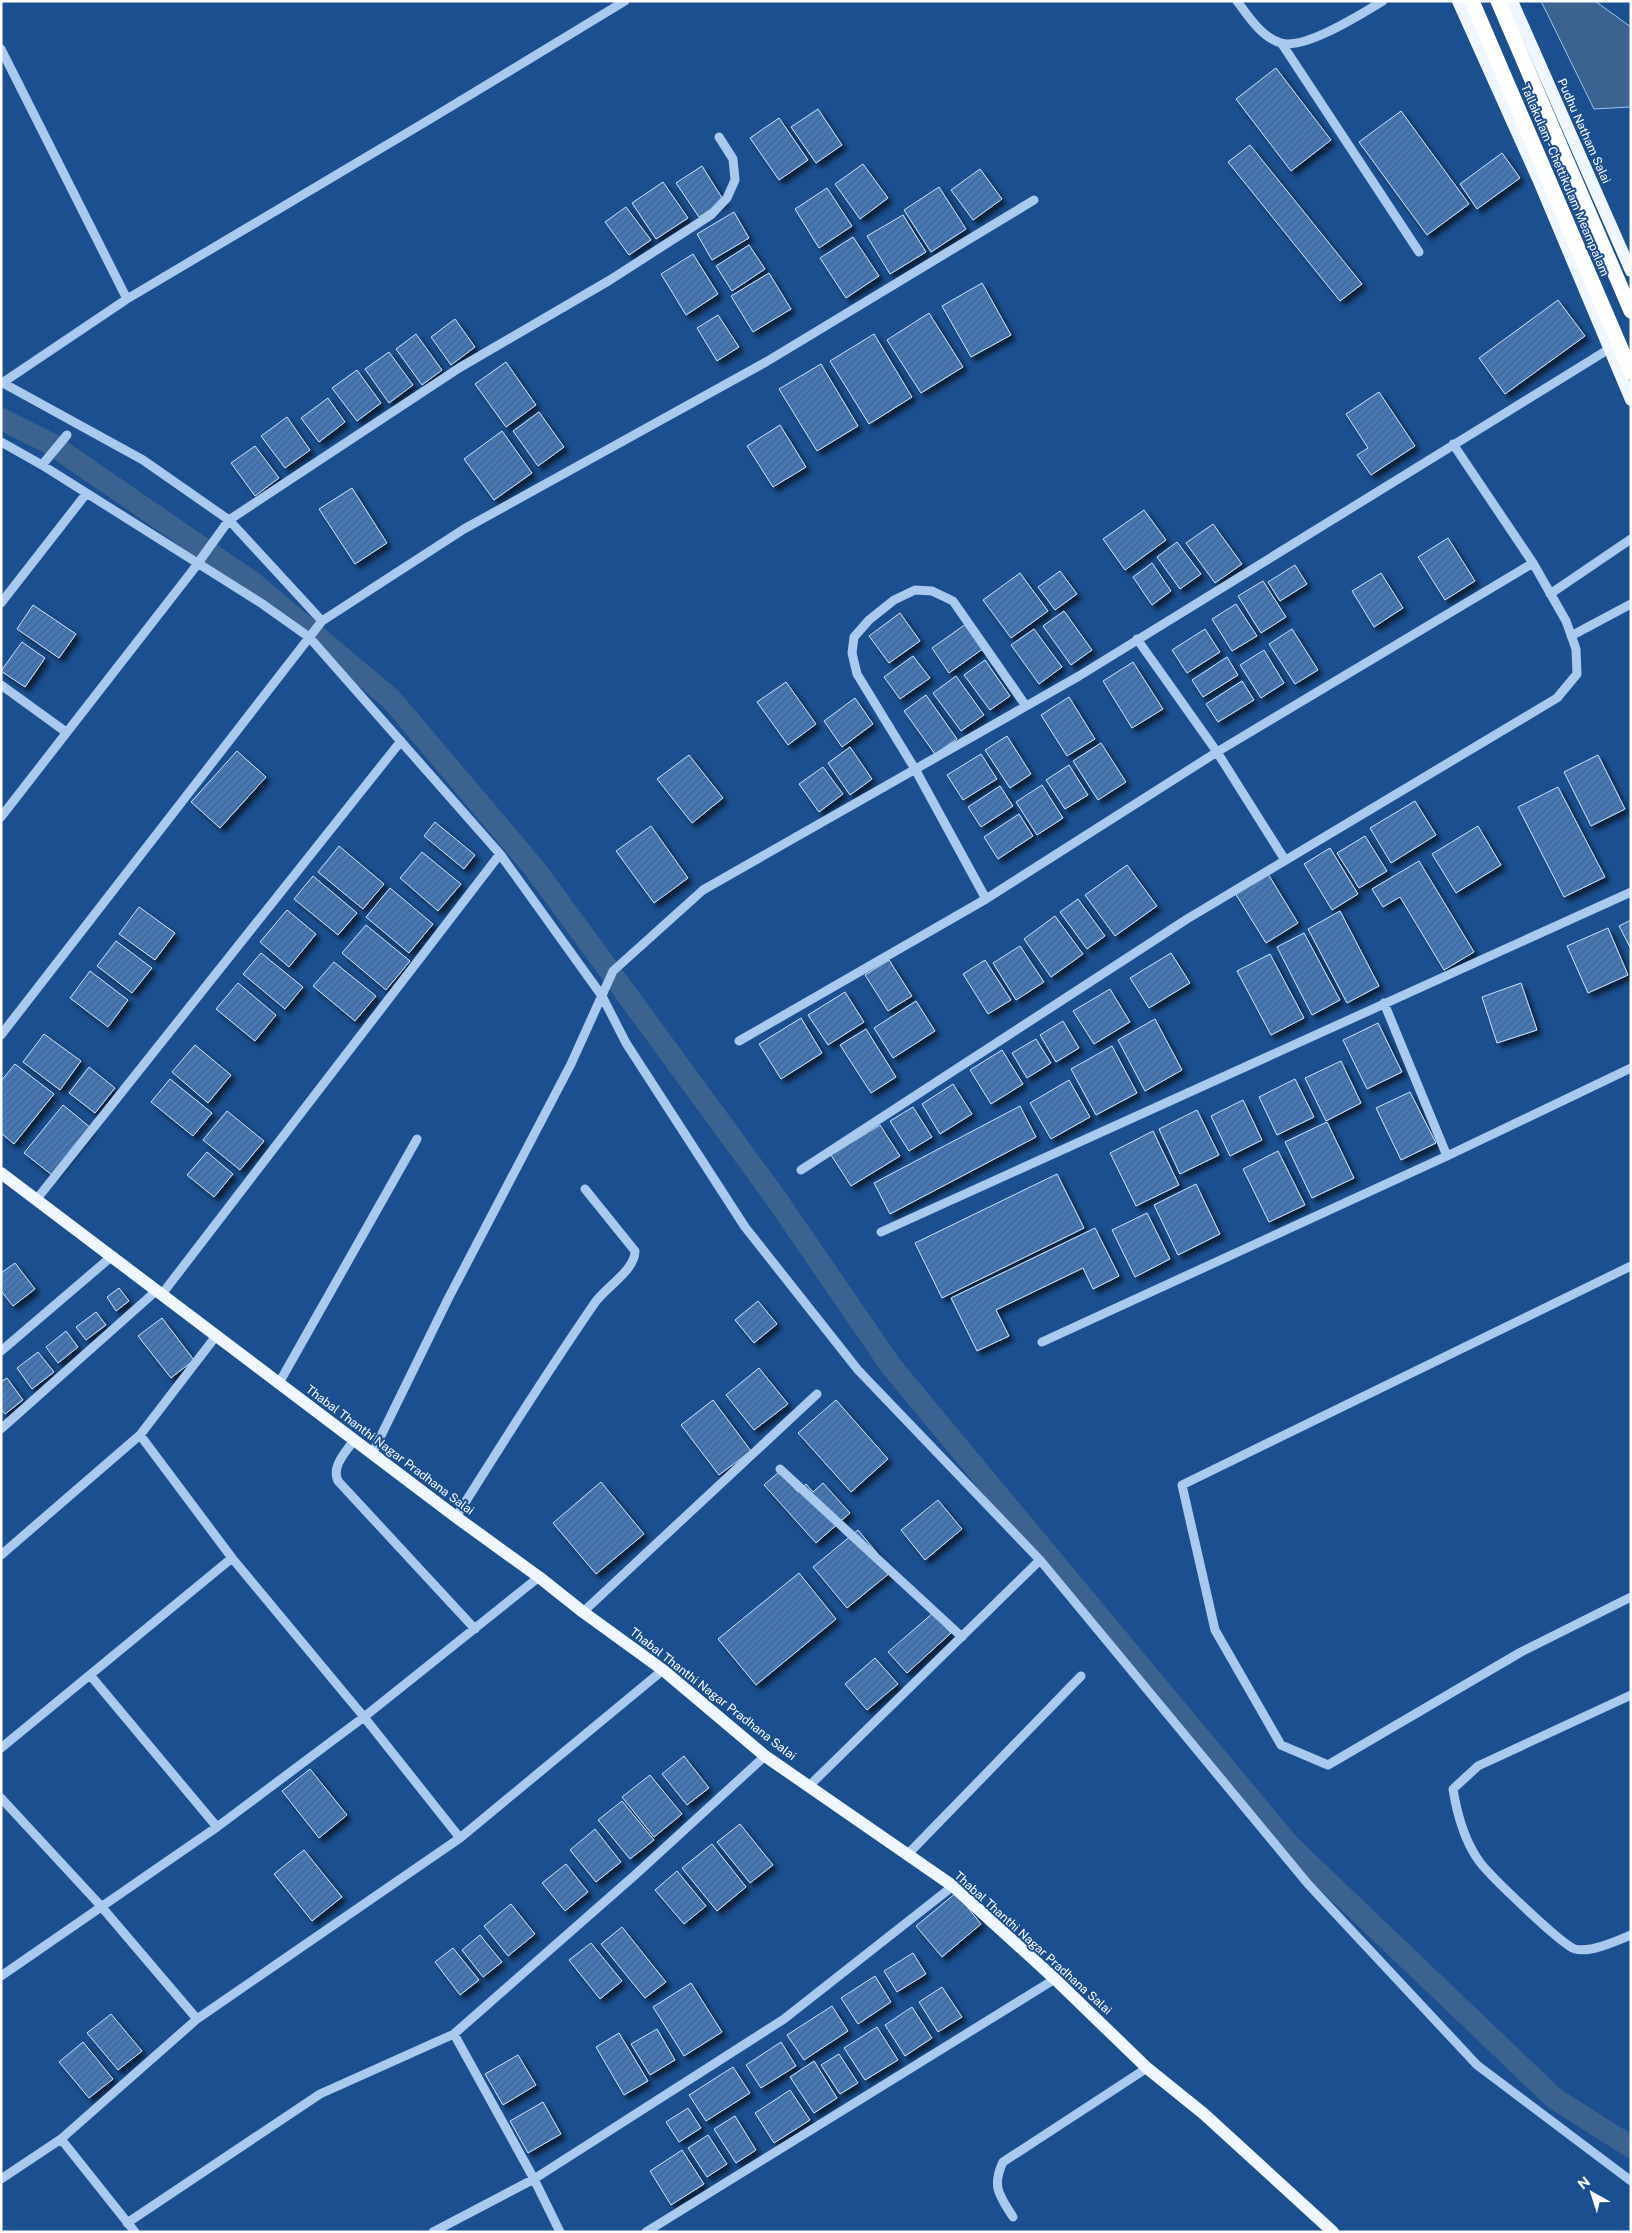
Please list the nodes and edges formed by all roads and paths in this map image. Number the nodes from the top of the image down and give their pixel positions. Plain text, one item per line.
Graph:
1 (625, 1) edge
2 (1237, 1) edge
3 (1383, 1) edge
4 (1458, 1) edge
5 (1472, 1) edge
6 (1498, 1) edge
7 (1512, 1) edge
8 (1282, 44) junction
9 (1, 49) edge
10 (719, 137) dead end
11 (1034, 200) dead end
12 (1420, 252) dead end
13 (1631, 271) edge
14 (127, 298) junction
15 (1631, 311) edge
16 (1609, 349) junction
17 (1631, 372) edge
18 (2, 383) edge
19 (1631, 400) edge
20 (67, 435) dead end
21 (1, 442) edge
22 (1453, 444) junction
23 (42, 465) junction
24 (86, 494) junction
25 (228, 521) junction
26 (1631, 539) edge
27 (1533, 563) junction
28 (1550, 594) junction
29 (1, 603) edge
30 (1631, 604) edge
31 (321, 621) junction
32 (1572, 636) junction
33 (310, 637) junction
34 (1137, 639) junction
35 (1, 685) edge
36 (1026, 706) junction
37 (66, 732) junction
38 (401, 741) junction
39 (1217, 752) junction
40 (915, 769) junction
41 (1, 817) edge
42 (500, 854) junction
43 (1285, 860) junction
44 (1631, 892) edge
45 (986, 899) junction
46 (602, 995) junction
47 (1384, 1003) junction
48 (1, 1035) edge
49 (739, 1041) dead end
50 (1631, 1068) edge
51 (417, 1139) dead end
52 (1447, 1156) junction
53 (801, 1170) dead end
54 (1, 1174) edge
55 (585, 1189) dead end
56 (36, 1200) junction
57 (881, 1232) dead end
58 (111, 1257) junction
59 (1631, 1266) edge
60 (159, 1292) junction
61 (216, 1336) junction
62 (1042, 1342) dead end
63 (1, 1351) edge
64 (279, 1383) junction
65 (817, 1394) dead end
66 (1, 1429) edge
67 (140, 1435) junction
68 (354, 1440) junction
69 (372, 1454) junction
70 (780, 1469) dead end
71 (456, 1517) junction
72 (1, 1555) edge
73 (232, 1558) junction
74 (1040, 1560) junction
75 (539, 1577) junction
76 (1631, 1597) edge
77 (583, 1612) junction
78 (475, 1628) junction
79 (962, 1637) junction
80 (663, 1670) junction
81 (90, 1675) junction
82 (1081, 1676) dead end
83 (1631, 1695) edge
84 (364, 1717) junction
85 (1, 1748) edge
86 (765, 1756) junction
87 (809, 1786) junction
88 (1, 1798) edge
89 (217, 1826) junction
90 (460, 1838) junction
91 (908, 1854) junction
92 (952, 1886) junction
93 (100, 1905) junction
94 (1631, 1935) edge
95 (1, 1976) edge
96 (1055, 1979) junction
97 (197, 2019) junction
98 (454, 2034) junction
99 (1147, 2068) junction
100 (61, 2139) junction
101 (2, 2177) edge
102 (534, 2179) junction
103 (1631, 2181) edge
104 (1014, 2217) dead end
105 (128, 2223) junction
106 (135, 2232) edge
107 (433, 2232) edge
108 (560, 2232) edge
109 (646, 2232) edge
110 (1333, 2232) edge

1 - 14 street
2 - 8 street
3 - 8 street
4 - 16 main road
5 - 17 highway, Tallakulam - Chettikulam Meampalam
6 - 15 highway, Tallakulam - Chettikulam Meampalam
7 - 13 main road, Pudhu Natham Salai
8 - 12 street
9 - 14 street
10 - 25 street
11 - 31 street
14 - 18 street
16 - 19 main road
16 - 22 street
18 - 25 street
20 - 23 street
21 - 23 street
22 - 27 street
22 - 34 street
23 - 24 street
24 - 29 street
24 - 33 street
25 - 31 street
25 - 37 street
26 - 28 street
27 - 28 street
27 - 39 street
28 - 32 street
30 - 32 street
31 - 33 street
32 - 43 street
33 - 38 street
33 - 48 street
34 - 36 street
34 - 39 street
35 - 37 street
36 - 40 street
36 - 40 street
37 - 41 street
38 - 42 street
38 - 56 street
39 - 43 street
39 - 45 street
40 - 45 street
40 - 46 street
42 - 46 street
42 - 60 street
43 - 53 street
44 - 47 street
45 - 49 street
46 - 69 street
46 - 74 street
47 - 52 street
47 - 57 street
50 - 52 street
51 - 64 street
52 - 62 street
54 - 56 main road, Thabal Thanthi Nagar Pradhana Salai
55 - 71 street
56 - 58 main road, Thabal Thanthi Nagar Pradhana Salai
58 - 60 main road, Thabal Thanthi Nagar Pradhana Salai
58 - 63 street
59 - 76 street
60 - 61 main road, Thabal Thanthi Nagar Pradhana Salai
60 - 66 street
61 - 64 main road, Thabal Thanthi Nagar Pradhana Salai
61 - 67 street
64 - 68 main road, Thabal Thanthi Nagar Pradhana Salai
65 - 77 street
67 - 72 street
67 - 73 street
68 - 69 main road, Thabal Thanthi Nagar Pradhana Salai
68 - 78 street
69 - 71 main road, Thabal Thanthi Nagar Pradhana Salai
70 - 79 street
71 - 75 main road, Thabal Thanthi Nagar Pradhana Salai
73 - 81 street
73 - 84 street
74 - 79 street
74 - 103 street
75 - 77 main road, Thabal Thanthi Nagar Pradhana Salai
75 - 78 street
77 - 80 main road, Thabal Thanthi Nagar Pradhana Salai
78 - 84 street
79 - 87 street
80 - 86 main road, Thabal Thanthi Nagar Pradhana Salai
80 - 90 street
81 - 85 street
81 - 89 street
82 - 91 street
83 - 94 street
84 - 89 street
84 - 90 street
86 - 87 main road, Thabal Thanthi Nagar Pradhana Salai
86 - 98 street
87 - 91 main road, Thabal Thanthi Nagar Pradhana Salai
88 - 93 street
89 - 93 street
90 - 97 street
91 - 92 main road, Thabal Thanthi Nagar Pradhana Salai
92 - 96 main road, Thabal Thanthi Nagar Pradhana Salai
92 - 102 street
93 - 95 street
93 - 97 street
96 - 99 main road, Thabal Thanthi Nagar Pradhana Salai
96 - 109 street
97 - 100 street
98 - 102 street
98 - 105 street
99 - 104 street
99 - 110 main road, Thabal Thanthi Nagar Pradhana Salai
100 - 101 street
100 - 105 street
102 - 107 street
102 - 108 street
105 - 106 street

